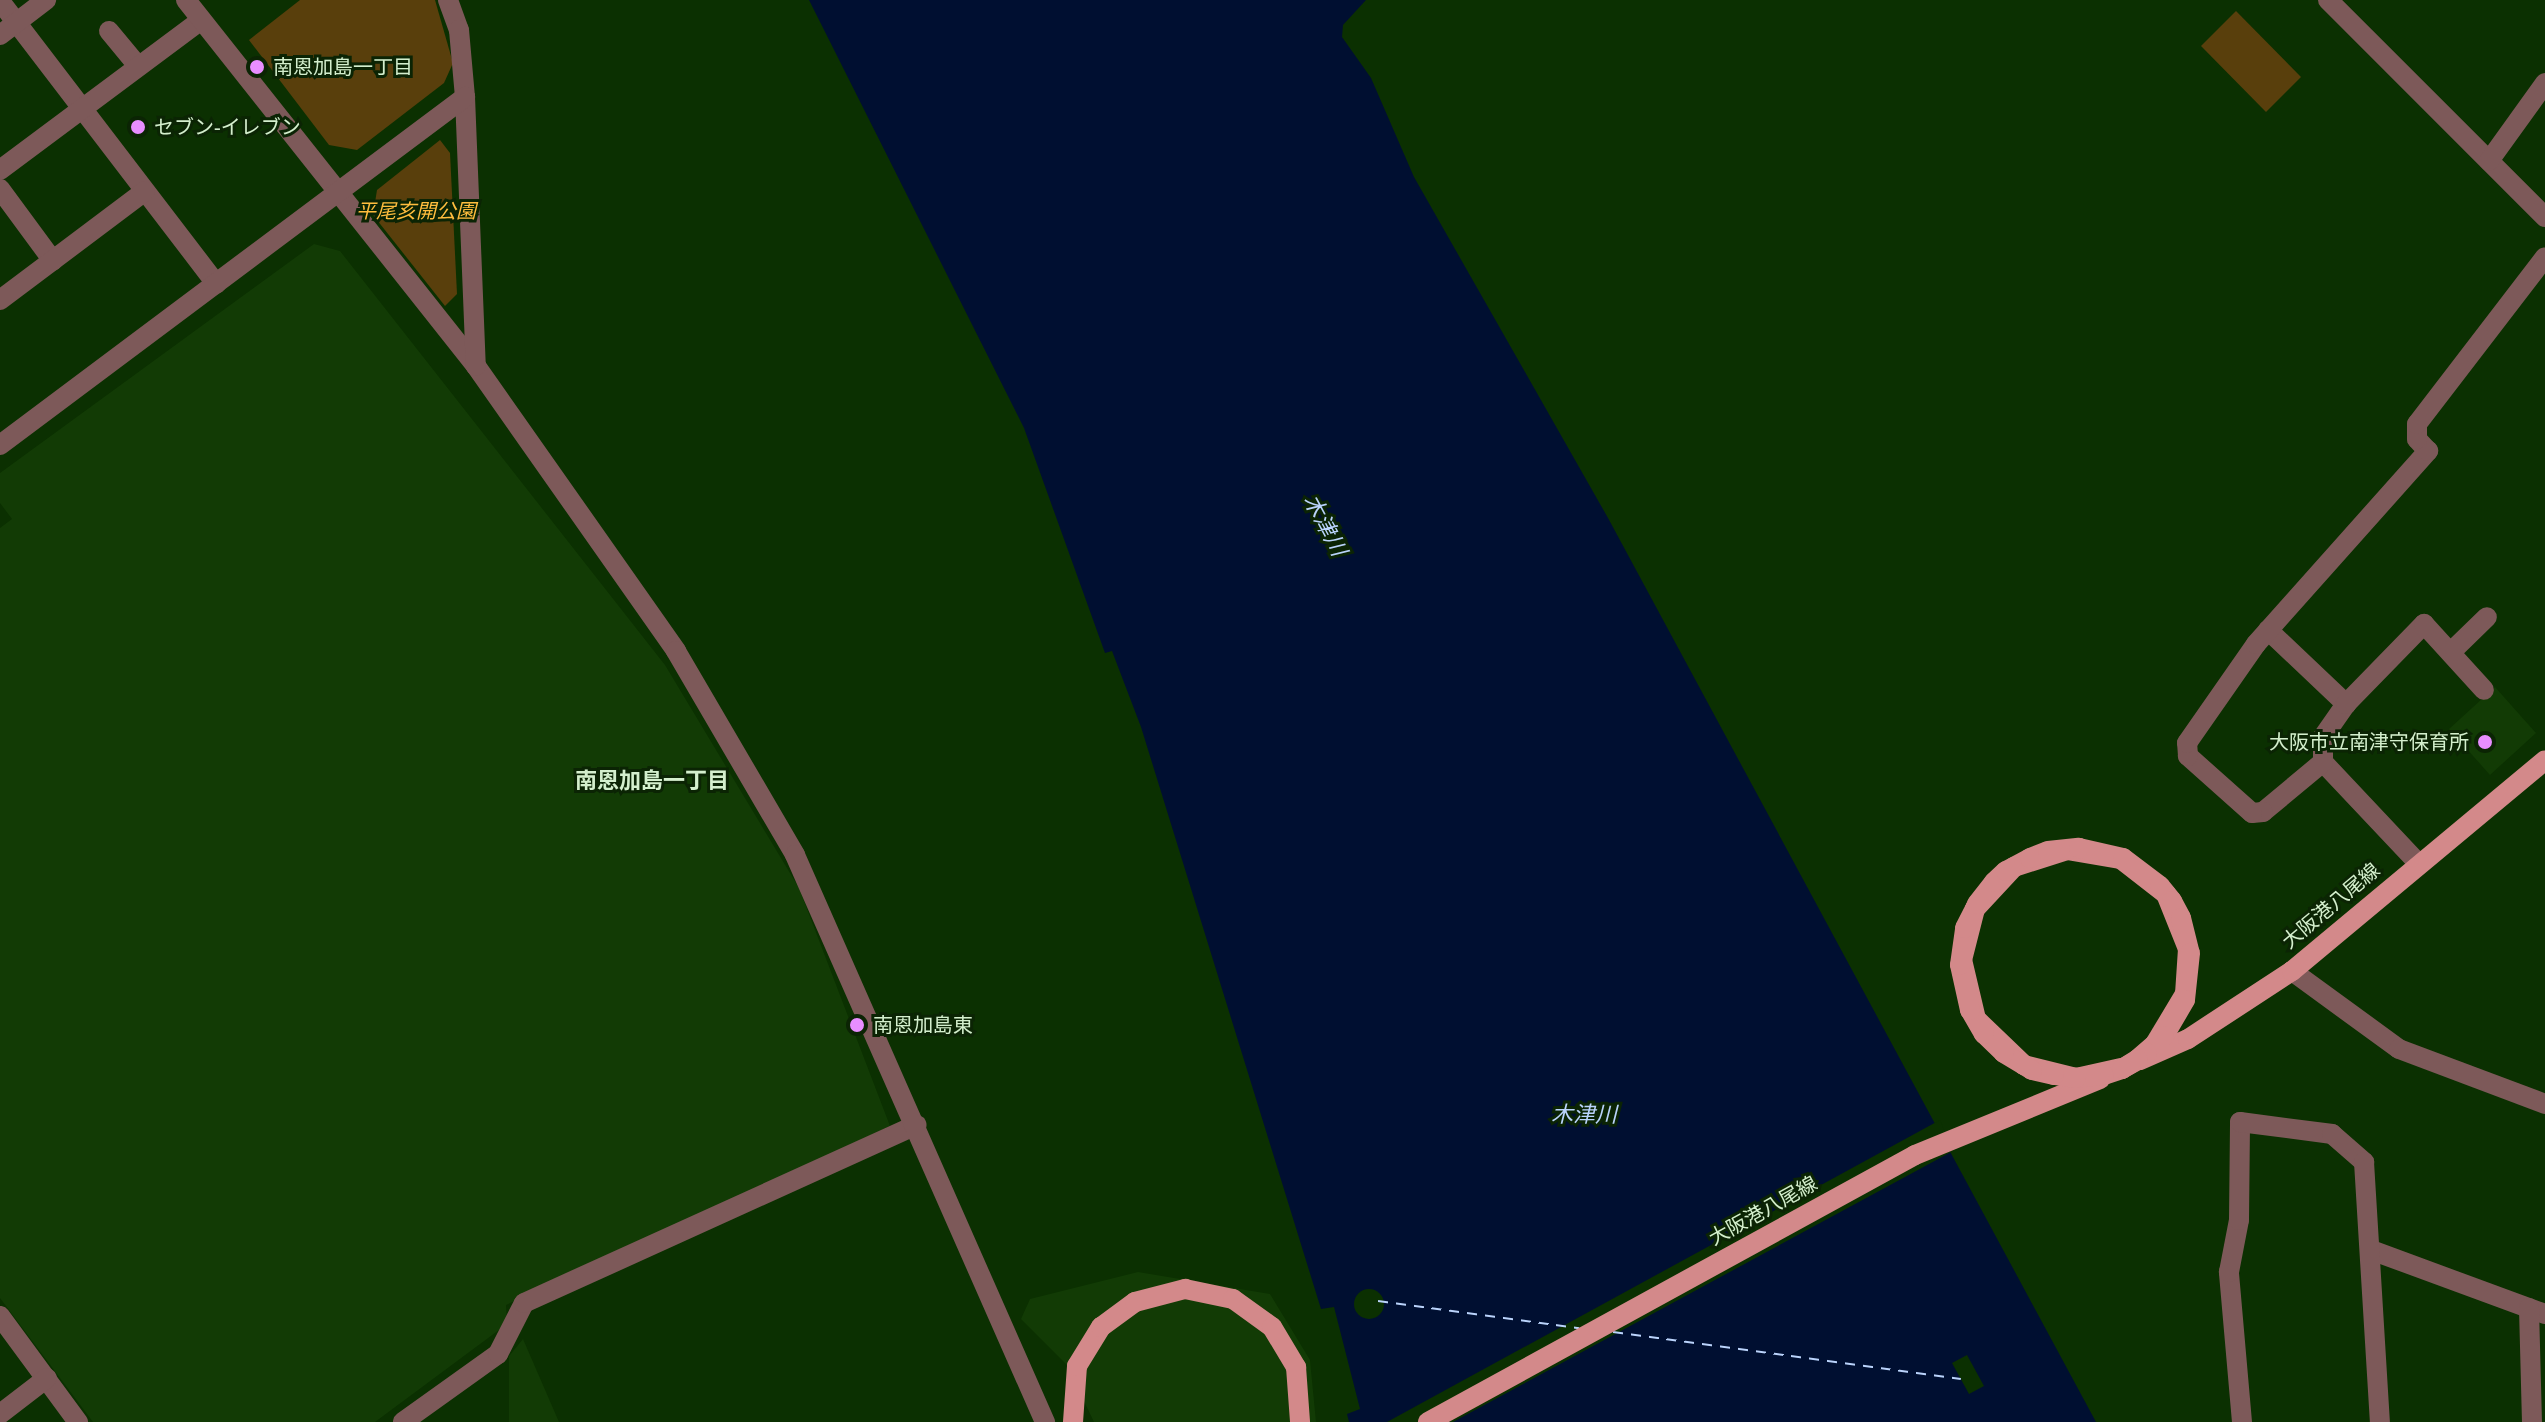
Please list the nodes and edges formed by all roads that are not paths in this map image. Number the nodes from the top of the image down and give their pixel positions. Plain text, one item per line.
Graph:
1 (46, 0) edge
2 (186, 0) edge
3 (448, 0) edge
4 (2328, 0) edge
5 (0, 1) edge
6 (201, 20) junction
7 (8, 29) edge
8 (109, 31) dead end
9 (138, 66) junction
10 (2545, 83) edge
11 (465, 97) junction
12 (81, 108) junction
13 (2489, 161) junction
14 (3, 162) edge
15 (0, 189) edge
16 (145, 191) junction
17 (337, 196) junction
18 (2545, 217) edge
19 (2545, 257) edge
20 (53, 261) junction
21 (216, 284) junction
22 (0, 300) edge
23 (476, 366) junction
24 (1, 442) edge
25 (2487, 617) dead end
26 (2268, 630) junction
27 (2451, 652) junction
28 (2484, 690) dead end
29 (2346, 704) junction
30 (2545, 760) edge
31 (2323, 762) junction
32 (2419, 864) junction
33 (2292, 971) junction
34 (2545, 1104) edge
35 (916, 1125) junction
36 (2371, 1250) junction
37 (2537, 1311) edge
38 (0, 1316) edge
39 (1023, 1372) junction
40 (47, 1378) junction
41 (0, 1414) edge
42 (78, 1422) edge
43 (403, 1422) edge
44 (1045, 1422) edge
45 (1055, 1422) edge
46 (1074, 1422) edge
47 (1299, 1422) edge
48 (1428, 1422) edge
49 (2242, 1422) edge
50 (2380, 1422) edge
51 (2532, 1422) edge

1 - 7 street
2 - 6 street
3 - 11 street
4 - 13 street
5 - 7 street
6 - 9 street
6 - 17 street
7 - 12 street
8 - 9 street
9 - 12 street
10 - 13 street
11 - 17 street
11 - 23 street
12 - 14 street
12 - 16 street
13 - 18 street
15 - 20 street
16 - 20 street
16 - 21 street
17 - 21 street
17 - 23 street
19 - 26 street
20 - 22 street
21 - 24 street
23 - 35 street
25 - 27 street
26 - 29 street
26 - 31 street
27 - 28 street
27 - 29 street
29 - 31 street
30 - 32 main road, 大阪港八尾線
31 - 32 street
32 - 33 main road, 大阪港八尾線
33 - 34 street
33 - 48 main road, 大阪港八尾線, bridge
35 - 39 street
35 - 43 street
36 - 37 street
36 - 49 street
36 - 50 street
37 - 51 street
38 - 40 street
39 - 44 street
39 - 45 street
40 - 41 street
40 - 42 street
46 - 47 main road

